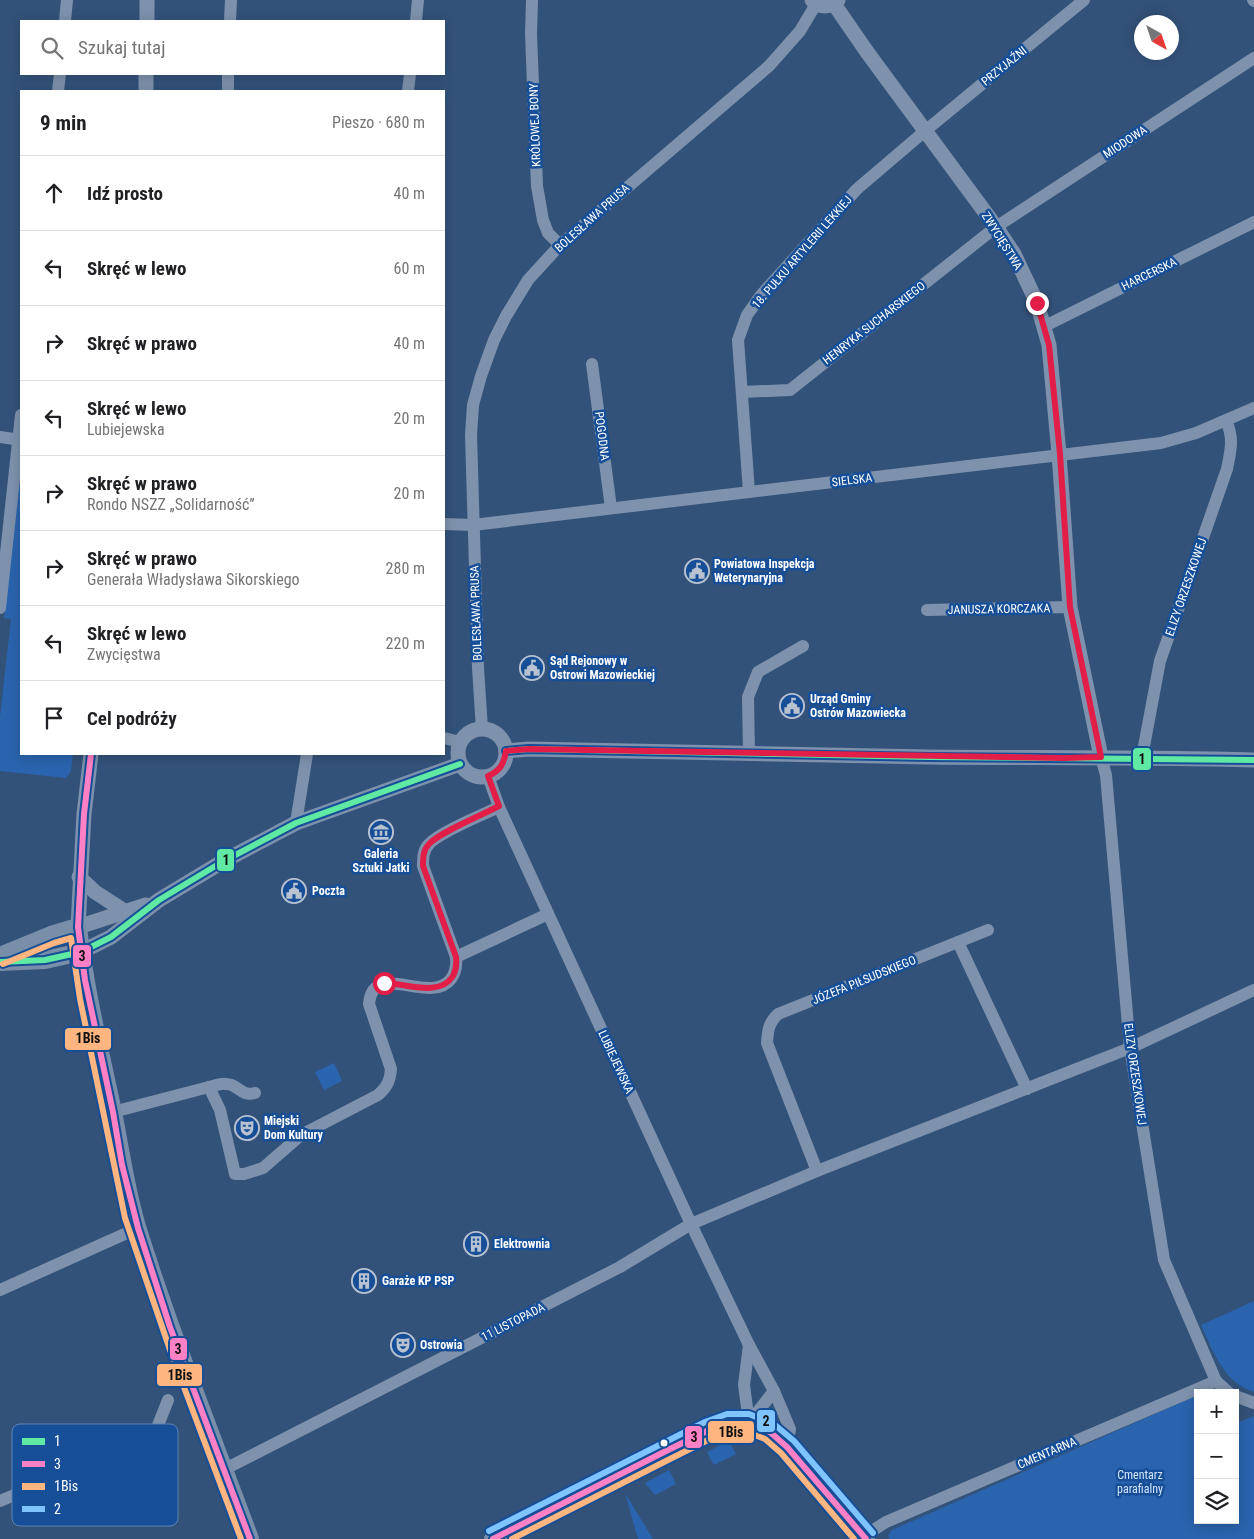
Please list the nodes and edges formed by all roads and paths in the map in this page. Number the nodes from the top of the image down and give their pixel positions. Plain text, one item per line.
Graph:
1 (67, 0) edge
2 (147, 0) edge
3 (231, 0) edge
4 (418, 0) edge
5 (532, 0) edge
6 (1084, 0) edge
7 (814, 2) edge
8 (836, 2) edge
9 (65, 20) edge
10 (147, 20) edge
11 (230, 20) edge
12 (416, 20) edge
13 (1254, 58) edge
14 (60, 75) edge
15 (146, 75) edge
16 (228, 75) edge
17 (410, 75) edge
18 (58, 90) edge
19 (146, 90) edge
20 (228, 90) edge
21 (408, 90) edge
22 (925, 131) junction
23 (1254, 222) edge
24 (996, 227) junction
25 (560, 245) junction
26 (1045, 326) junction
27 (592, 364) dead end
28 (742, 392) junction
29 (1254, 408) edge
30 (1226, 420) junction
31 (0, 437) edge
32 (20, 440) edge
33 (1060, 454) junction
34 (749, 492) junction
35 (611, 508) junction
36 (445, 524) edge
37 (473, 525) junction
38 (1070, 607) junction
39 (0, 608) edge
40 (927, 610) dead end
41 (803, 646) dead end
42 (482, 730) junction
43 (445, 738) edge
44 (460, 742) junction
45 (506, 751) junction
46 (749, 754) junction
47 (91, 755) edge
48 (307, 755) edge
49 (1101, 757) junction
50 (1142, 757) junction
51 (1254, 760) edge
52 (460, 764) junction
53 (488, 776) junction
54 (499, 806) junction
55 (296, 823) junction
56 (79, 877) junction
57 (159, 900) junction
58 (126, 912) junction
59 (548, 914) junction
60 (78, 927) junction
61 (988, 930) dead end
62 (958, 942) junction
63 (81, 952) junction
64 (0, 956) edge
65 (456, 957) junction
66 (0, 962) edge
67 (1254, 990) edge
68 (1130, 1048) junction
69 (209, 1087) junction
70 (1027, 1089) junction
71 (256, 1094) dead end
72 (113, 1112) junction
73 (817, 1171) junction
74 (691, 1224) junction
75 (138, 1228) junction
76 (0, 1290) edge
77 (749, 1345) junction
78 (1216, 1381) junction
79 (1225, 1389) edge
80 (774, 1391) junction
81 (1239, 1397) edge
82 (168, 1400) dead end
83 (1254, 1403) edge
84 (749, 1423) junction
85 (159, 1424) edge
86 (787, 1447) junction
87 (225, 1469) junction
88 (12, 1496) edge
89 (0, 1501) edge
90 (865, 1538) edge
91 (250, 1539) edge
92 (493, 1539) edge

1 - 9 street
2 - 10 street
3 - 11 street
4 - 12 street
5 - 25 street, KRÓLOWEJ BONY
6 - 22 street, PRZYJAŹNI
7 - 8 street
7 - 25 street, BOLESŁAWA PRUSA
8 - 22 street, ZWYCIĘSTWA
13 - 24 street, MIODOWA
14 - 18 street
15 - 19 street
16 - 20 street
17 - 21 street
22 - 24 street, ZWYCIĘSTWA
22 - 28 street, 18. PUŁKU ARTYLERII LEKKIEJ
23 - 26 street, HARCERSKA
24 - 26 street, ZWYCIĘSTWA
24 - 28 street, HENRYKA SUCHARSKIEGO
25 - 37 street, BOLESŁAWA PRUSA
26 - 33 street, ZWYCIĘSTWA
27 - 35 street, POGODNA
28 - 34 street, 18. PUŁKU ARTYLERII LEKKIEJ
29 - 30 street, SIELSKA
30 - 33 street, SIELSKA
30 - 50 street, ELIZY ORZESZKOWEJ
31 - 32 street
32 - 39 street
33 - 34 street, SIELSKA
33 - 38 street, ZWYCIĘSTWA
34 - 35 street, SIELSKA
35 - 37 street, SIELSKA
36 - 37 street, SIELSKA
37 - 42 street, BOLESŁAWA PRUSA
38 - 40 street, JANUSZA KORCZAKA
38 - 49 street, ZWYCIĘSTWA
41 - 46 street
42 - 44 street
42 - 45 street
43 - 44 street
44 - 52 street
45 - 46 street
45 - 53 street
46 - 49 street
47 - 56 street
48 - 55 street
49 - 50 street
49 - 68 street, ELIZY ORZESZKOWEJ
50 - 51 street
52 - 53 street
52 - 55 street
53 - 54 street, LUBIEJEWSKA
54 - 59 street, LUBIEJEWSKA
54 - 65 street
55 - 57 street
56 - 58 street
56 - 60 street
57 - 58 street
57 - 63 street
58 - 60 street
59 - 65 street
59 - 74 street, LUBIEJEWSKA
60 - 63 main road
60 - 64 main road
61 - 62 street, JÓZEFA PIŁSUDSKIEGO
62 - 70 street
62 - 73 street, JÓZEFA PIŁSUDSKIEGO
63 - 66 main road
63 - 72 main road
65 - 69 street
67 - 68 street
68 - 70 street
68 - 78 street, ELIZY ORZESZKOWEJ
69 - 71 street
69 - 72 street
70 - 73 street
72 - 75 main road
73 - 74 street
74 - 77 street, LUBIEJEWSKA
74 - 87 street, 11 LISTOPADA
75 - 76 street
75 - 87 main road
77 - 80 street, LUBIEJEWSKA
77 - 84 street
78 - 79 street
78 - 90 street, CMENTARNA
80 - 84 street
80 - 86 street, LUBIEJEWSKA
81 - 83 street
82 - 85 street
84 - 86 main road
84 - 92 main road
86 - 90 main road
87 - 91 main road
88 - 89 street

